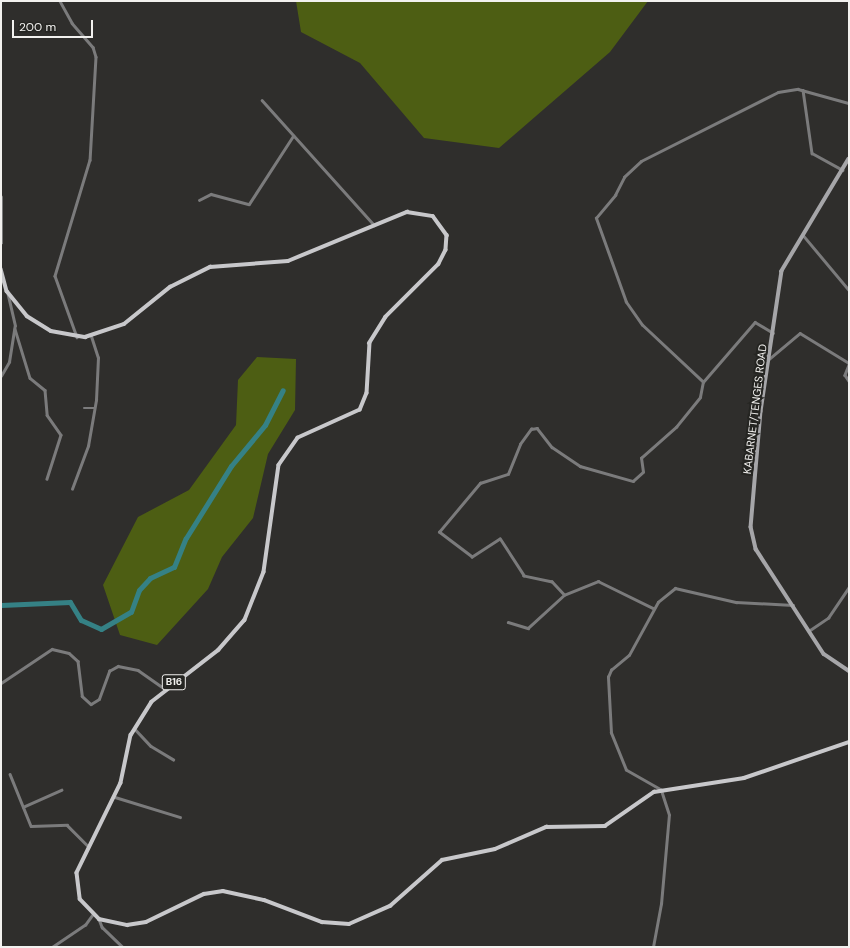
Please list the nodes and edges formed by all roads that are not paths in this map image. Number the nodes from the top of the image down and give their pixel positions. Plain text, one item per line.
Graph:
1 (60, 1) edge
2 (803, 90) junction
3 (262, 100) dead end
4 (849, 103) edge
5 (293, 136) junction
6 (849, 159) edge
7 (843, 170) junction
8 (1, 197) edge
9 (199, 200) dead end
10 (374, 225) junction
11 (803, 234) junction
12 (1, 243) edge
13 (1, 269) edge
14 (849, 290) edge
15 (7, 291) junction
16 (15, 328) junction
17 (773, 333) junction
18 (91, 336) junction
19 (77, 337) junction
20 (769, 359) junction
21 (849, 364) edge
22 (1, 376) edge
23 (849, 381) edge
24 (703, 382) junction
25 (84, 408) dead end
26 (95, 408) junction
27 (47, 479) dead end
28 (72, 489) dead end
29 (849, 587) edge
30 (564, 595) junction
31 (794, 605) junction
32 (653, 608) junction
33 (508, 622) dead end
34 (810, 630) junction
35 (849, 670) edge
36 (1, 683) edge
37 (165, 689) junction
38 (135, 729) junction
39 (849, 742) edge
40 (173, 759) dead end
41 (10, 774) dead end
42 (61, 790) dead end
43 (661, 790) junction
44 (115, 797) junction
45 (23, 807) junction
46 (180, 817) dead end
47 (88, 846) junction
48 (93, 914) junction
49 (99, 919) junction
50 (52, 947) edge
51 (124, 947) edge
52 (653, 947) edge

1 - 19 street
2 - 4 street
2 - 7 street
2 - 24 street
3 - 5 street
5 - 9 street
5 - 10 street
6 - 7 street, KABARNET/TENGES ROAD
7 - 11 street, KABARNET/TENGES ROAD
8 - 12 main road
10 - 18 main road, B16
10 - 37 main road, B16
11 - 14 street
11 - 17 street, KABARNET/TENGES ROAD
13 - 15 main road, B16
15 - 16 street
15 - 19 main road, B16
16 - 22 street
16 - 27 street
17 - 20 street, KABARNET/TENGES ROAD
17 - 24 street
18 - 19 main road, B16
18 - 26 street
20 - 21 street
20 - 31 street, KABARNET/TENGES ROAD
21 - 23 street
24 - 30 street
25 - 26 street
26 - 28 street
29 - 34 street
30 - 32 street
30 - 33 street
31 - 32 street
31 - 34 street, KABARNET/TENGES ROAD
32 - 43 street
34 - 35 street, KABARNET/TENGES ROAD
36 - 37 street
37 - 38 main road, B16
38 - 40 street
38 - 44 main road, B16
39 - 43 main road, B16
41 - 45 street
42 - 45 street
43 - 49 main road, B16
43 - 52 street
44 - 46 street
44 - 47 main road, B16
45 - 47 street
47 - 48 main road, B16
48 - 49 main road, B16
48 - 50 street
49 - 51 street

